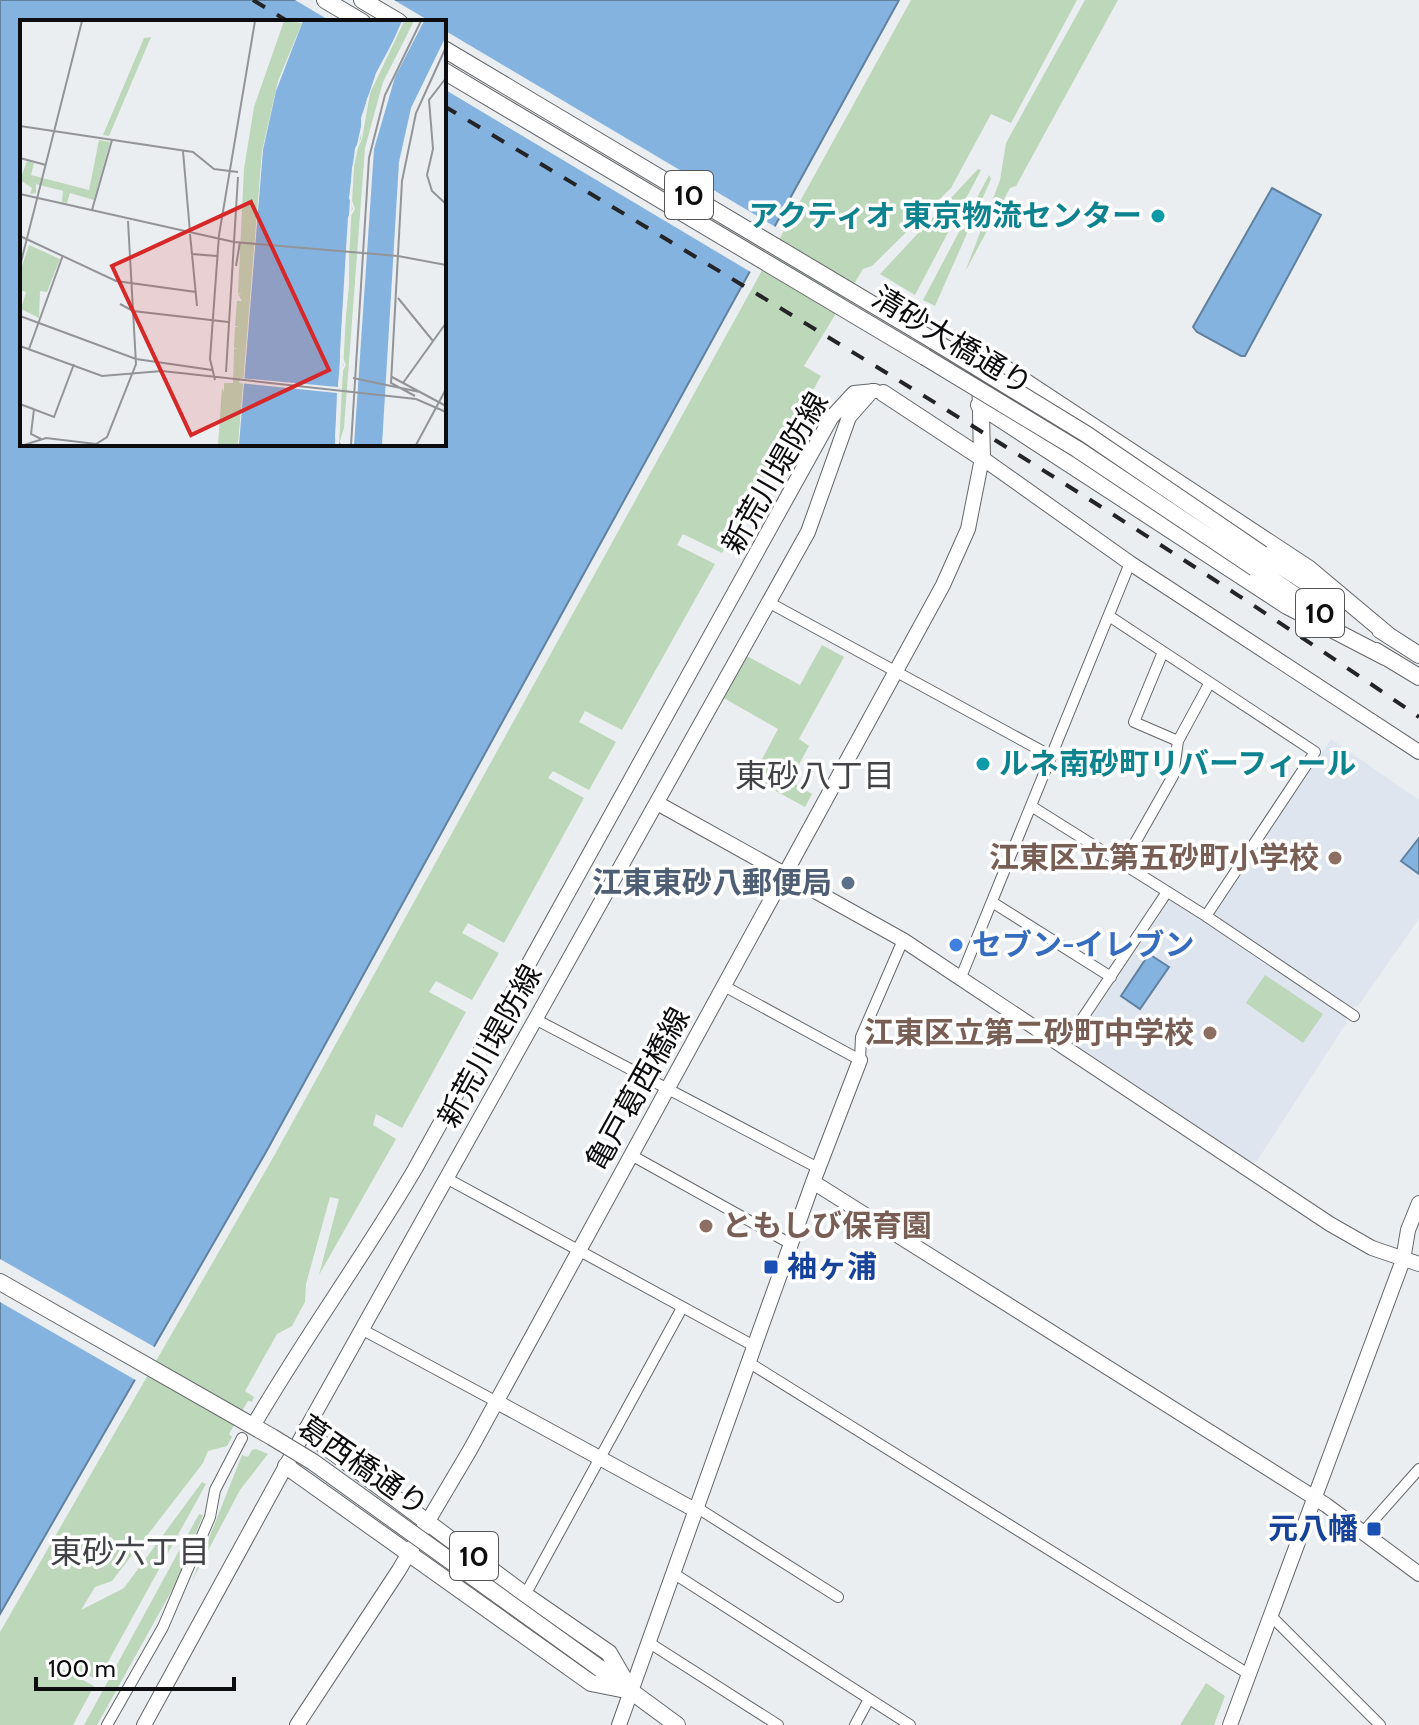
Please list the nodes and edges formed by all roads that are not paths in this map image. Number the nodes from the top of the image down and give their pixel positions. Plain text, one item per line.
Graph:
1 (325, 0) edge
2 (362, 0) edge
3 (359, 20) edge
4 (396, 20) edge
5 (446, 50) edge
6 (446, 72) edge
7 (877, 392) junction
8 (979, 405) junction
9 (982, 458) junction
10 (1258, 561) junction
11 (1130, 563) junction
12 (768, 602) junction
13 (1109, 616) junction
14 (1388, 635) junction
15 (1163, 652) junction
16 (1419, 655) edge
17 (1385, 657) junction
18 (896, 672) junction
19 (1419, 677) edge
20 (1209, 684) junction
21 (1178, 741) junction
22 (1419, 752) edge
23 (1051, 756) junction
24 (657, 803) junction
25 (1031, 806) junction
26 (1123, 864) junction
27 (786, 873) junction
28 (1167, 892) junction
29 (992, 902) junction
30 (1206, 916) junction
31 (903, 940) junction
32 (961, 977) junction
33 (1111, 977) junction
34 (724, 986) junction
35 (1354, 1016) dead end
36 (535, 1019) junction
37 (1064, 1046) junction
38 (860, 1060) junction
39 (668, 1088) junction
40 (631, 1155) junction
41 (816, 1175) junction
42 (446, 1178) junction
43 (1419, 1203) edge
44 (1419, 1239) edge
45 (791, 1244) junction
46 (579, 1250) junction
47 (1403, 1260) junction
48 (1419, 1264) edge
49 (0, 1282) edge
50 (682, 1308) junction
51 (363, 1330) junction
52 (754, 1346) junction
53 (748, 1362) junction
54 (497, 1402) junction
55 (244, 1427) junction
56 (305, 1431) junction
57 (599, 1458) junction
58 (286, 1466) junction
59 (1419, 1469) edge
60 (1314, 1497) junction
61 (696, 1508) junction
62 (428, 1522) junction
63 (1364, 1531) junction
64 (408, 1555) junction
65 (673, 1573) junction
66 (1419, 1574) edge
67 (525, 1595) junction
68 (838, 1597) dead end
69 (1272, 1617) junction
70 (648, 1642) junction
71 (1250, 1675) junction
72 (631, 1691) junction
73 (869, 1699) junction
74 (107, 1725) edge
75 (144, 1725) edge
76 (297, 1725) edge
77 (619, 1725) edge
78 (677, 1725) edge
79 (778, 1725) edge
80 (855, 1725) edge
81 (910, 1725) edge
82 (1230, 1725) edge
83 (1380, 1725) edge

1 - 3 main road
2 - 4 main road
5 - 10 main road, 清砂大橋通り / 10, bridge
6 - 10 main road, 清砂大橋通り / 10, bridge
7 - 9 main road
7 - 12 main road, 新荒川堤防線
7 - 55 main road, 新荒川堤防線
8 - 9 main road
8 - 14 main road
8 - 17 main road
9 - 11 main road
9 - 18 main road, 亀戸葛西橋線
10 - 14 main road, 清砂大橋通り / 10
10 - 17 main road, 清砂大橋通り / 10
11 - 13 street
11 - 22 main road
12 - 18 street
12 - 24 main road, 新荒川堤防線
13 - 15 street
13 - 23 street
14 - 16 main road, 清砂大橋通り / 10
15 - 20 street
15 - 21 street
17 - 19 main road, 清砂大橋通り / 10
18 - 23 street
18 - 27 main road, 亀戸葛西橋線
20 - 21 street
20 - 30 street
21 - 26 street
23 - 25 street
24 - 27 main road
24 - 36 main road, 新荒川堤防線
25 - 26 street
25 - 29 street
26 - 28 street
27 - 31 main road
27 - 34 main road, 亀戸葛西橋線
28 - 30 street
28 - 33 street
29 - 32 street
29 - 33 street
30 - 35 street
31 - 32 main road
31 - 38 street
32 - 37 main road
33 - 37 street
34 - 38 street
34 - 39 main road, 亀戸葛西橋線
36 - 39 street
36 - 42 main road, 新荒川堤防線
37 - 47 main road
38 - 41 main road
39 - 40 main road, 亀戸葛西橋線
39 - 41 street
40 - 45 street
40 - 46 main road, 亀戸葛西橋線
41 - 45 main road
41 - 60 main road
42 - 46 street
42 - 51 main road, 新荒川堤防線
43 - 47 main road
44 - 47 main road
45 - 52 main road
46 - 50 street
46 - 54 main road, 亀戸葛西橋線
47 - 48 main road
47 - 60 main road
49 - 55 main road, 葛西橋通り / 10
50 - 52 street
50 - 57 street
51 - 54 street
51 - 56 main road, 新荒川堤防線
52 - 53 main road
53 - 61 main road
53 - 71 street
54 - 57 main road
54 - 62 main road, 亀戸葛西橋線
55 - 72 main road, 葛西橋通り / 10, bridge
55 - 74 street, 新荒川堤防線
56 - 58 main road, 新荒川堤防線
56 - 62 main road, 10
57 - 61 main road
57 - 67 street
58 - 64 main road, 10
58 - 75 main road, 新荒川堤防線
59 - 63 street
60 - 63 main road
60 - 69 main road
61 - 65 main road
61 - 68 street
62 - 64 main road, 亀戸葛西橋線
62 - 67 main road, 10
63 - 66 main road
64 - 72 main road, 10
64 - 76 main road, 亀戸葛西橋線
65 - 70 main road
65 - 73 street
67 - 72 main road, 10
69 - 71 main road
69 - 83 street
70 - 72 main road
70 - 79 street
71 - 82 main road
72 - 77 main road
72 - 78 main road, 葛西橋通り / 10
73 - 80 street
73 - 81 street

